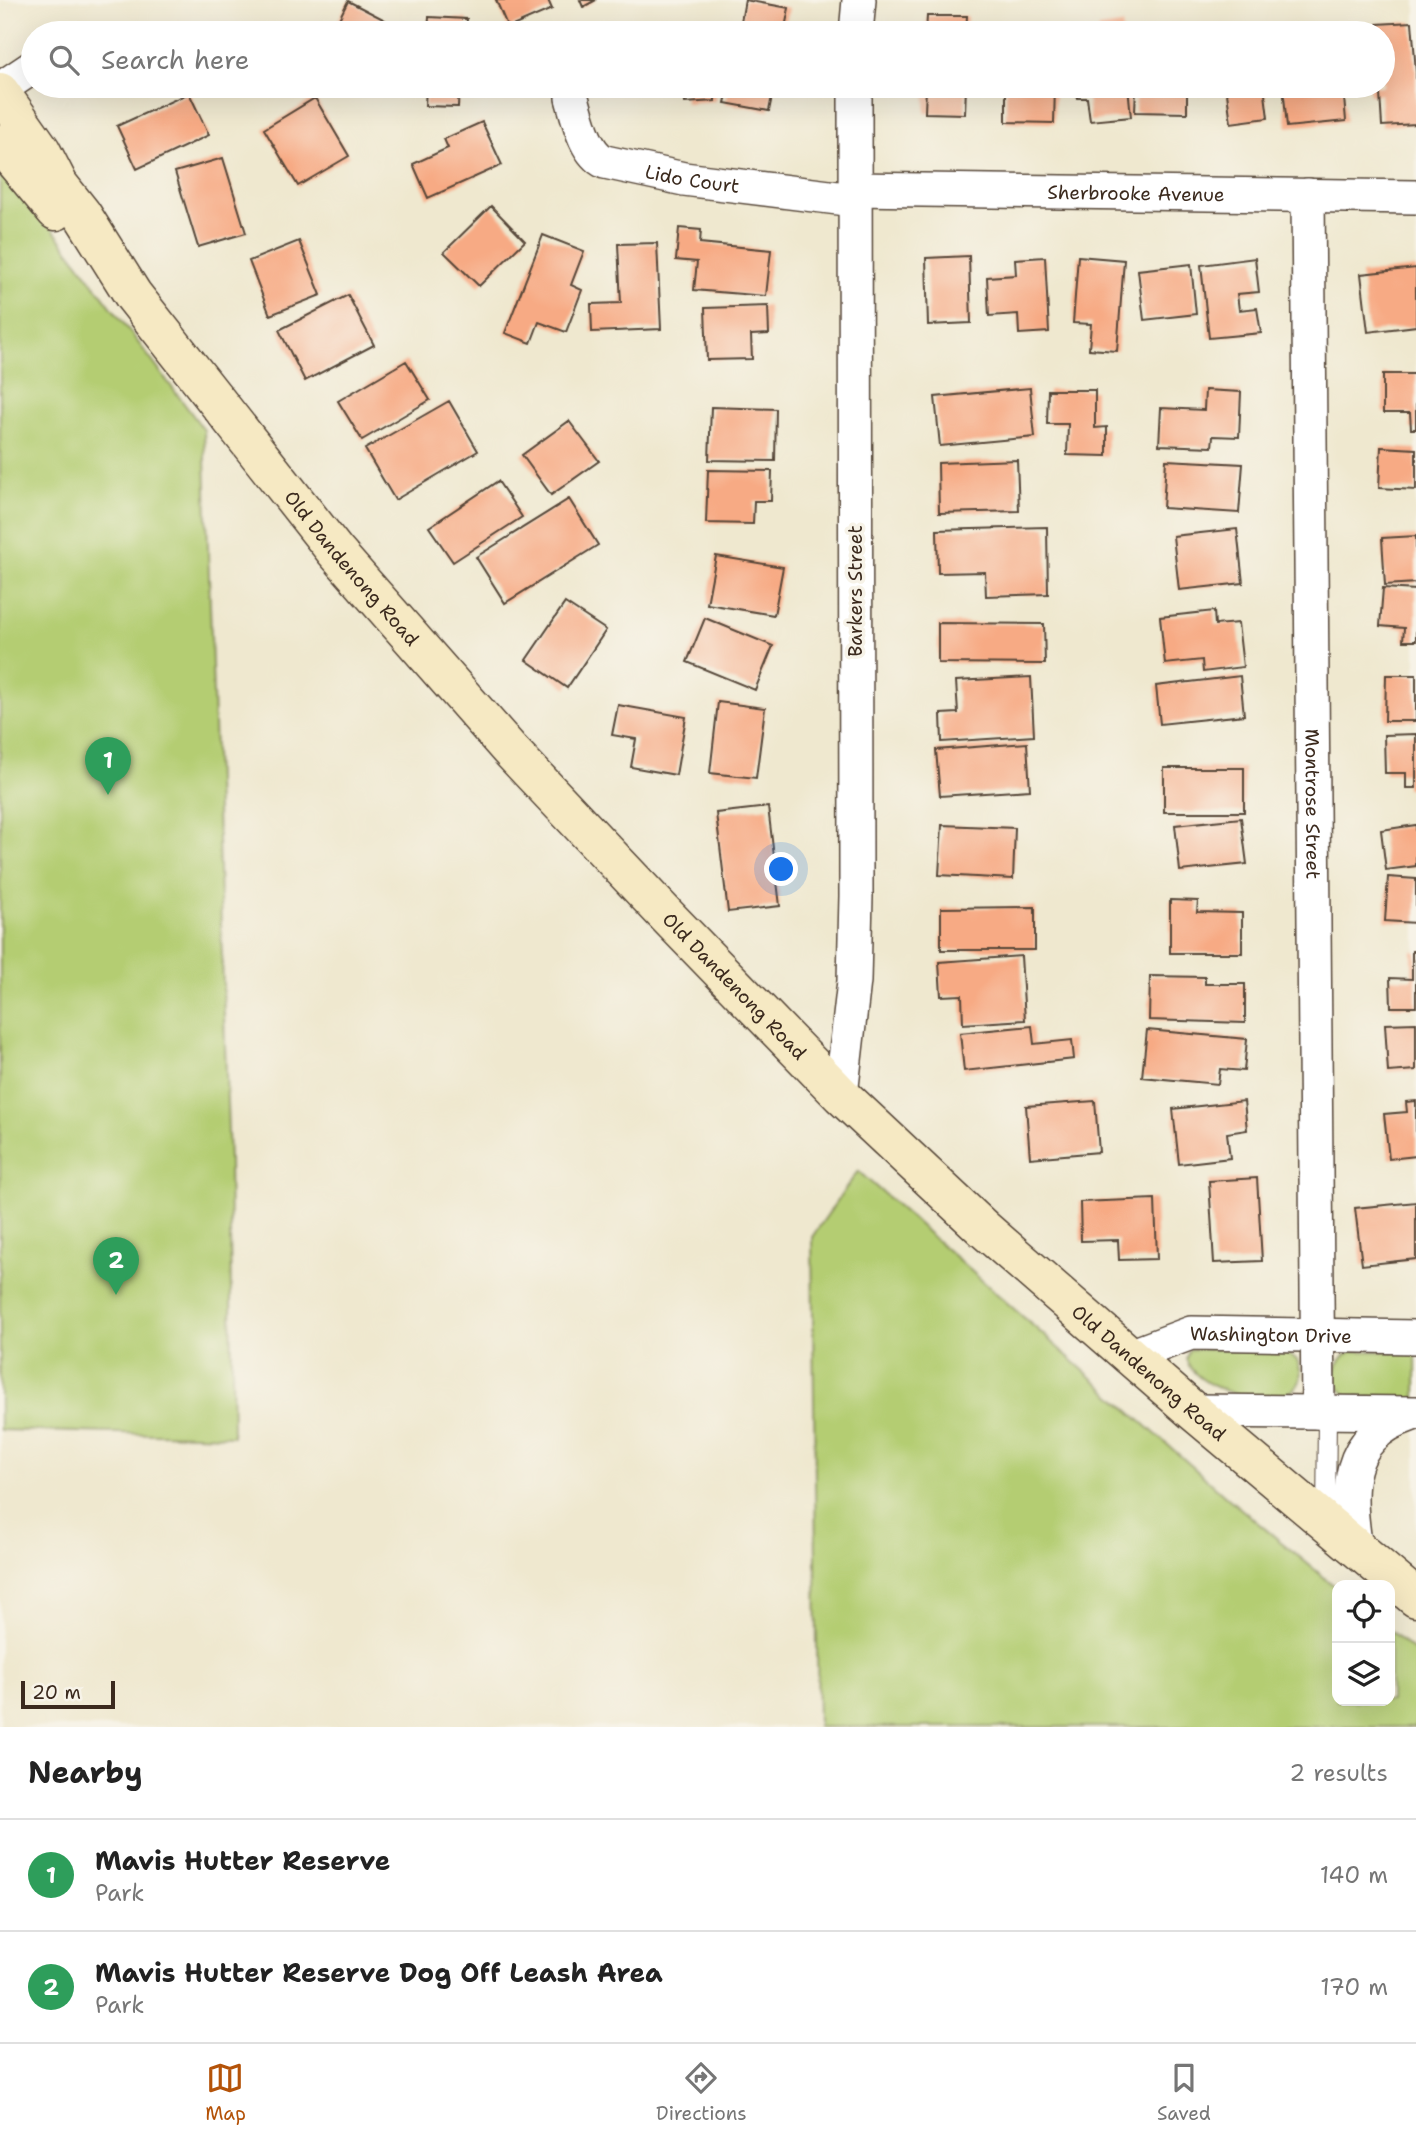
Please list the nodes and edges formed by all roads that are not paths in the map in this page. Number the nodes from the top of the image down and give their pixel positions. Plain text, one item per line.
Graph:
1 (859, 0) edge
2 (857, 21) edge
3 (21, 75) edge
4 (0, 90) edge
5 (855, 98) edge
6 (572, 99) dead end
7 (0, 144) edge
8 (854, 194) junction
9 (1308, 195) junction
10 (1416, 197) edge
11 (133, 295) junction
12 (841, 1095) junction
13 (1317, 1335) junction
14 (1416, 1337) edge
15 (1130, 1356) junction
16 (1193, 1411) junction
17 (1322, 1412) junction
18 (1416, 1414) edge
19 (1325, 1523) junction
20 (1356, 1549) junction
21 (1416, 1598) edge

1 - 2 street
3 - 4 street
4 - 11 main road, Old Dandenong Road
5 - 8 street, Barkers Street
6 - 8 street, Lido Court
7 - 11 main road, Old Dandenong Road
8 - 9 street, Sherbrooke Avenue
8 - 12 street, Barkers Street
9 - 10 street, Sherbrooke Avenue
9 - 13 street, Montrose Street
11 - 12 main road, Old Dandenong Road
12 - 15 main road, Old Dandenong Road
13 - 14 street, Washington Drive
13 - 15 street, Washington Drive
13 - 17 street, Montrose Street
15 - 16 main road, Old Dandenong Road
16 - 17 street
16 - 19 main road, Old Dandenong Road
17 - 18 street
17 - 19 lane
18 - 20 street
19 - 20 main road, Old Dandenong Road
20 - 21 main road, Old Dandenong Road

